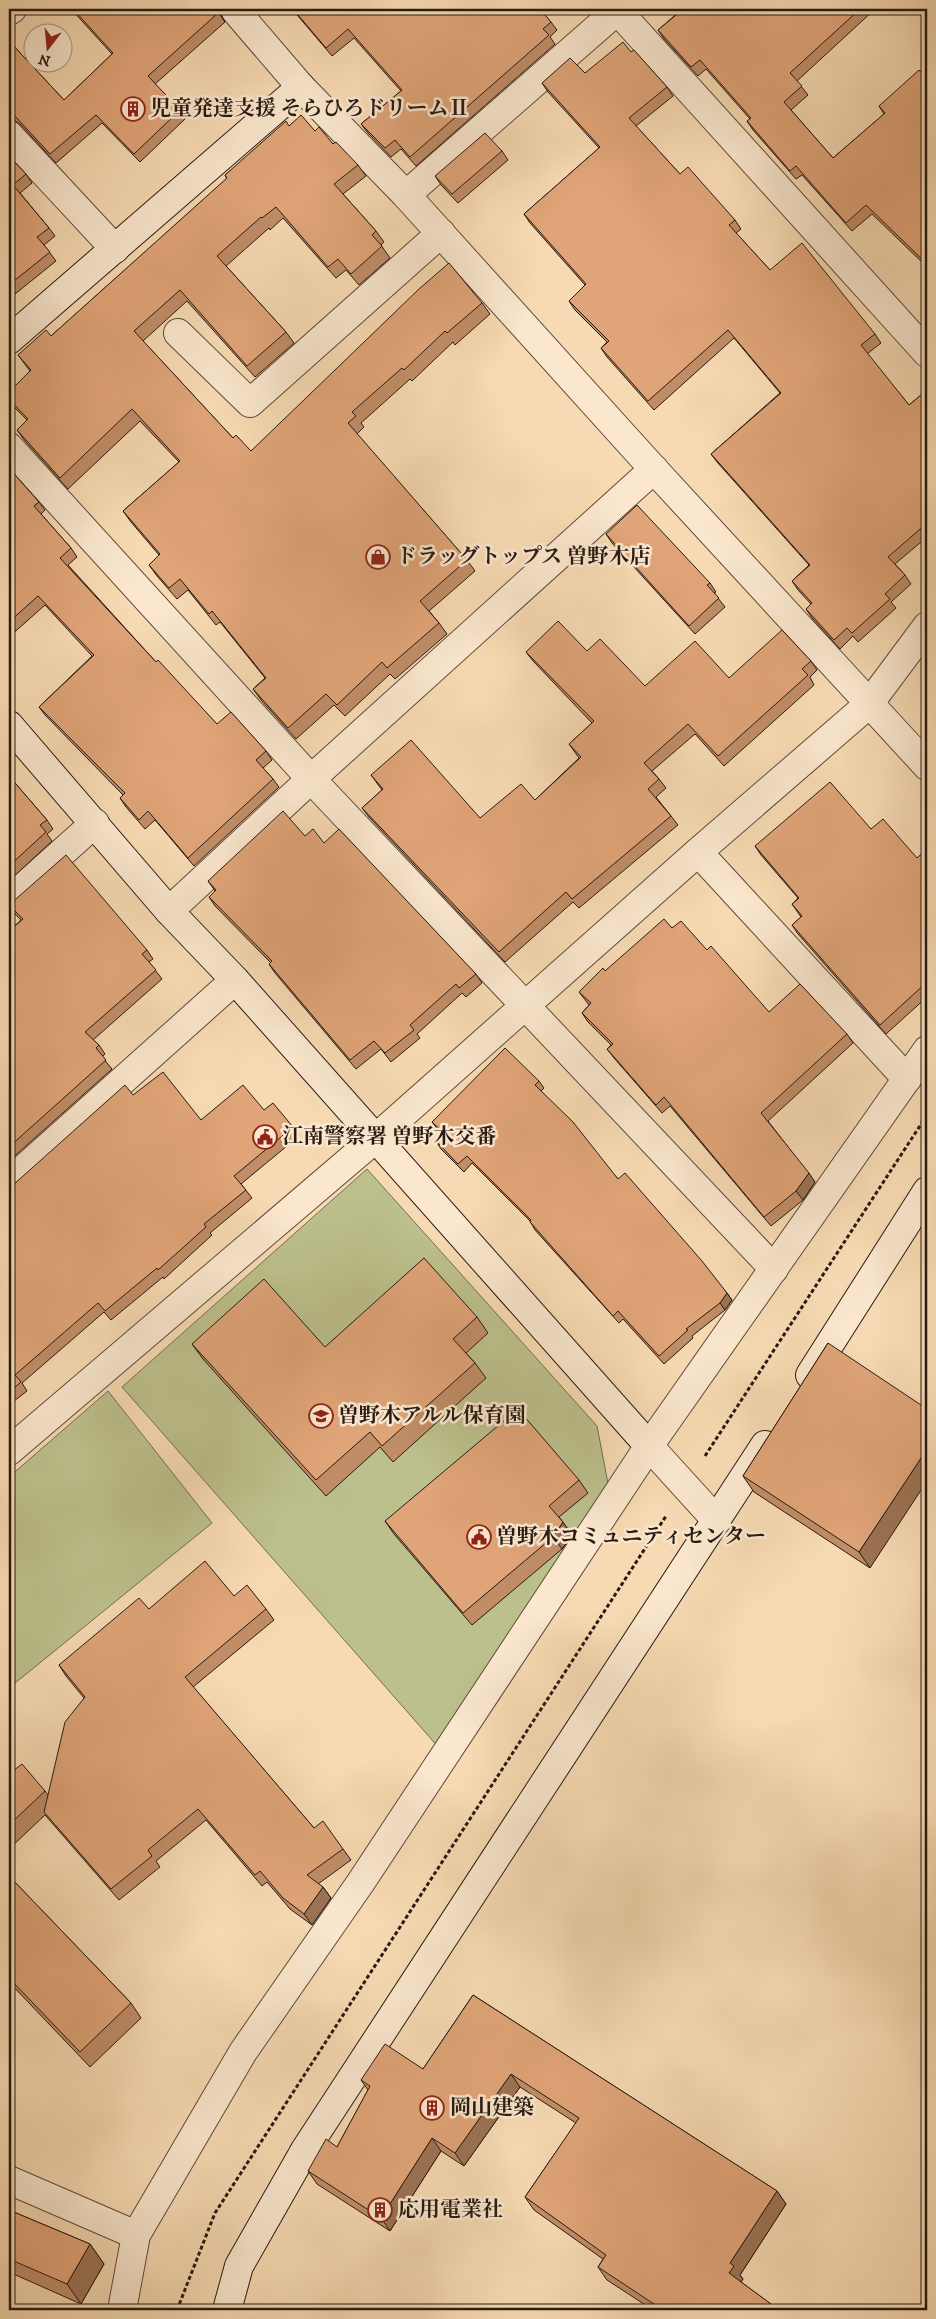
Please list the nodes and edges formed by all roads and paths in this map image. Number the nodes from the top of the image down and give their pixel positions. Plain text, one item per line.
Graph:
1 (234, 9) edge
2 (618, 9) edge
3 (301, 87) junction
4 (9, 135) edge
5 (406, 196) junction
6 (440, 233) junction
7 (115, 249) junction
8 (178, 333) dead end
9 (9, 340) edge
10 (927, 353) edge
11 (9, 447) edge
12 (654, 470) junction
13 (927, 626) edge
14 (868, 704) junction
15 (9, 725) edge
16 (927, 766) edge
17 (311, 779) junction
18 (95, 823) junction
19 (698, 852) junction
20 (9, 900) edge
21 (169, 911) junction
22 (235, 980) junction
23 (524, 1006) junction
24 (927, 1050) edge
25 (907, 1079) junction
26 (927, 1115) edge
27 (376, 1138) junction
28 (9, 1182) edge
29 (927, 1191) edge
30 (774, 1269) junction
31 (796, 1397) edge
32 (780, 1422) edge
33 (649, 1446) junction
34 (9, 1451) edge
35 (685, 1487) junction
36 (717, 1521) junction
37 (9, 2180) edge
38 (136, 2235) junction
39 (122, 2310) edge
40 (177, 2310) edge
41 (227, 2310) edge

1 - 3 street
2 - 5 street
2 - 10 street
3 - 5 street
3 - 7 street
4 - 7 street
5 - 6 street
6 - 8 street
6 - 12 street
7 - 9 street
11 - 17 street
12 - 14 street
12 - 17 street
13 - 14 street
14 - 16 street
14 - 19 street
15 - 18 street
17 - 21 street
17 - 23 street
18 - 20 street
18 - 21 street
19 - 23 street
19 - 25 street
21 - 22 street
22 - 27 street
22 - 28 street
23 - 27 street
23 - 30 street
24 - 25 street
25 - 30 street
26 - 35 path
27 - 33 street
27 - 34 street
29 - 31 street
30 - 33 street
32 - 36 street
33 - 35 street
33 - 38 street
35 - 36 street
35 - 40 path
36 - 41 street
37 - 38 street
38 - 39 street

